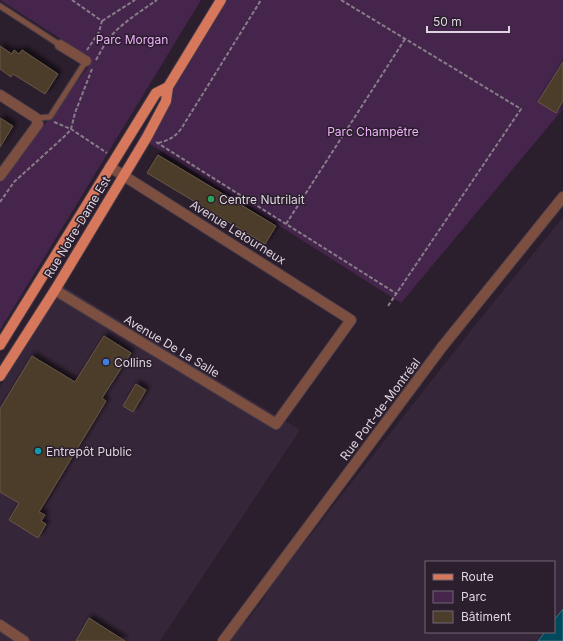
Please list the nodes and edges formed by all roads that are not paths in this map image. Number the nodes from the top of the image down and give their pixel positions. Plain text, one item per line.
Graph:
1 (221, 0) edge
2 (0, 6) edge
3 (60, 45) joint
4 (90, 61) joint
5 (168, 87) junction
6 (0, 95) edge
7 (36, 118) junction
8 (110, 167) junction
9 (1, 174) edge
10 (124, 175) junction
11 (563, 197) edge
12 (55, 290) junction
13 (0, 345) edge
14 (0, 376) edge
15 (276, 424) joint
16 (0, 625) edge
17 (24, 641) edge
18 (223, 641) edge

1 - 5 main road, Rue Notre-Dame Est
2 - 3 lane
3 - 4 street
4 - 7 lane
5 - 8 main road, Rue Notre-Dame Est
5 - 10 main road, Rue Notre-Dame Est
6 - 7 street
7 - 9 street
8 - 10 street, Avenue Letourneux
8 - 13 main road, Rue Notre-Dame Est
10 - 12 main road, Rue Notre-Dame Est
10 - 15 street, Avenue Letourneux
11 - 18 street, Rue Port-de-Montréal
12 - 14 main road, Rue Notre-Dame Est
12 - 15 street, Avenue De La Salle
16 - 17 street

